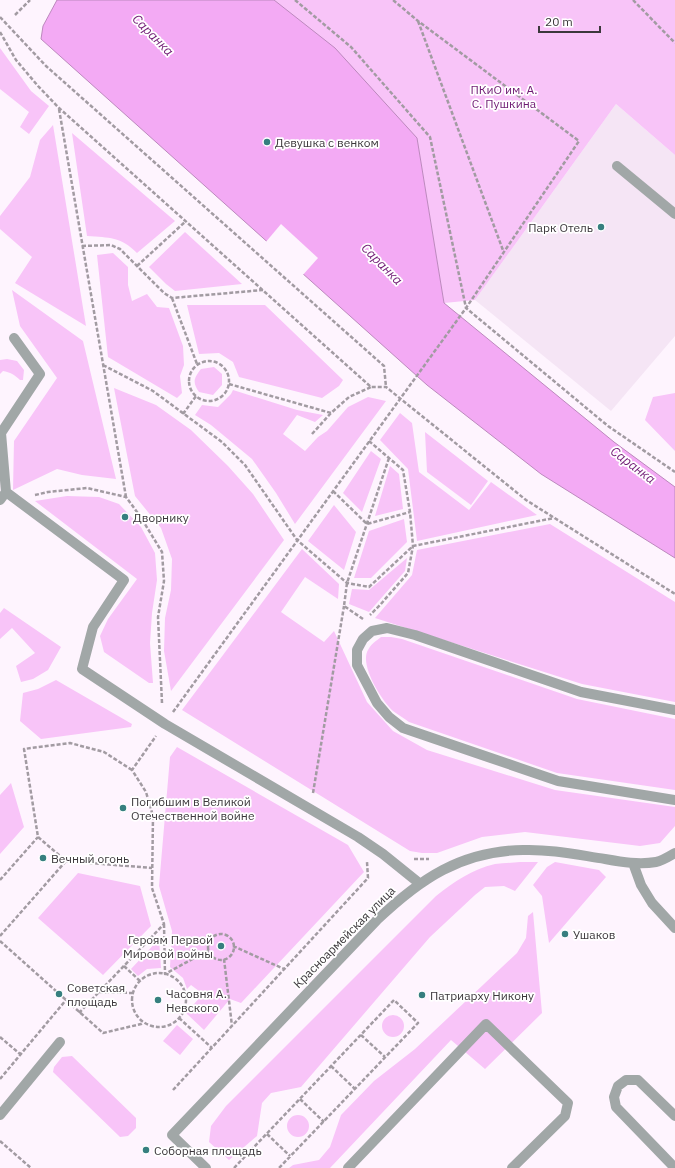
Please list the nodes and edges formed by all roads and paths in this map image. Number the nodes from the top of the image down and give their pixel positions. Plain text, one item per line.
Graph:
1 (30, 0) edge
2 (295, 0) edge
3 (393, 0) edge
4 (633, 0) edge
5 (15, 15) dead end
6 (0, 18) edge
7 (418, 21) junction
8 (0, 32) edge
9 (675, 43) edge
10 (59, 108) junction
11 (617, 166) dead end
12 (675, 214) edge
13 (186, 221) junction
14 (82, 246) junction
15 (504, 253) junction
16 (137, 266) junction
17 (263, 290) junction
18 (172, 298) junction
19 (466, 308) junction
20 (14, 338) dead end
21 (197, 364) junction
22 (103, 365) junction
23 (229, 384) junction
24 (370, 387) junction
25 (386, 387) junction
26 (196, 396) junction
27 (400, 398) junction
28 (331, 413) junction
29 (183, 414) junction
30 (312, 434) dead end
31 (369, 441) junction
32 (389, 458) junction
33 (675, 472) edge
34 (333, 491) junction
35 (3, 496) edge
36 (126, 497) dead end
37 (410, 512) junction
38 (554, 518) junction
39 (367, 524) junction
40 (297, 540) junction
41 (413, 546) junction
42 (348, 583) junction
43 (675, 594) edge
44 (344, 606) junction
45 (675, 710) edge
46 (165, 724) junction
47 (132, 770) junction
48 (312, 797) dead end
49 (675, 800) edge
50 (38, 837) junction
51 (675, 853) edge
52 (408, 855) dead end
53 (434, 857) dead end
54 (367, 859) dead end
55 (66, 860) junction
56 (633, 863) junction
57 (152, 868) junction
58 (0, 880) edge
59 (419, 883) junction
60 (164, 924) junction
61 (675, 928) edge
62 (0, 936) edge
63 (0, 941) edge
64 (233, 946) junction
65 (209, 950) junction
66 (224, 959) junction
67 (124, 966) junction
68 (284, 969) junction
69 (165, 974) junction
70 (140, 981) junction
71 (99, 992) junction
72 (133, 993) junction
73 (66, 1000) junction
74 (79, 1012) junction
75 (179, 1018) junction
76 (143, 1022) junction
77 (232, 1026) junction
78 (361, 1035) junction
79 (0, 1036) edge
80 (60, 1042) dead end
81 (212, 1048) junction
82 (20, 1054) junction
83 (385, 1057) junction
84 (332, 1066) junction
85 (0, 1079) edge
86 (355, 1088) junction
87 (173, 1090) dead end
88 (300, 1099) junction
89 (0, 1115) edge
90 (675, 1116) edge
91 (324, 1122) junction
92 (267, 1134) junction
93 (0, 1141) edge
94 (290, 1156) junction
95 (31, 1168) edge
96 (206, 1168) edge
97 (234, 1168) edge
98 (279, 1168) edge
99 (348, 1168) edge
100 (512, 1168) edge
101 (672, 1168) edge

1 - 5 path
2 - 19 path
3 - 7 path
4 - 9 path
6 - 25 path
7 - 15 path
7 - 15 path
8 - 10 path
10 - 13 path
10 - 14 path
11 - 12 street
13 - 16 path
13 - 17 path
14 - 16 path
14 - 22 path
15 - 19 path
16 - 18 path
17 - 18 path
17 - 24 path
18 - 21 path
19 - 27 path
19 - 33 path
20 - 35 street
21 - 23 path
21 - 26 path
22 - 29 path
22 - 36 path
23 - 26 path
23 - 28 path
24 - 25 path
24 - 28 path
25 - 27 path
26 - 29 path
27 - 31 path
27 - 38 path
28 - 30 path
29 - 40 path
31 - 32 path
31 - 34 path
32 - 37 path
32 - 39 path
34 - 39 path
34 - 40 path
35 - 46 street
37 - 39 path
37 - 41 path
38 - 41 path
38 - 43 path
39 - 42 path
40 - 42 path
40 - 46 path
41 - 42 path
41 - 44 path
42 - 44 path
44 - 48 path
45 - 49 street
46 - 47 path
46 - 59 street
47 - 50 path
47 - 57 path
50 - 55 path
50 - 58 path
51 - 56 street, Красноармейская улица
52 - 53 path
54 - 68 path
55 - 57 path
55 - 62 path
56 - 59 street, Красноармейская улица
56 - 61 street
57 - 60 path
59 - 96 street, Красноармейская улица
60 - 67 path
60 - 69 path
63 - 73 path
64 - 65 path
64 - 66 path
64 - 68 path
65 - 66 path
65 - 69 path
66 - 77 path
67 - 70 path
67 - 71 path
68 - 77 path
69 - 70 path
69 - 75 path
70 - 72 path
71 - 72 path
71 - 74 path
72 - 76 path
73 - 74 path
73 - 82 path
74 - 76 path
75 - 76 path
75 - 81 path
77 - 81 path
78 - 83 path
78 - 83 path
78 - 84 path
79 - 82 path
80 - 89 street
81 - 87 path
82 - 85 path
83 - 86 path
84 - 86 path
84 - 88 path
86 - 91 path
88 - 91 path
88 - 92 path
90 - 101 street
91 - 94 path
92 - 94 path
92 - 97 path
93 - 95 path
94 - 98 path
99 - 100 street

